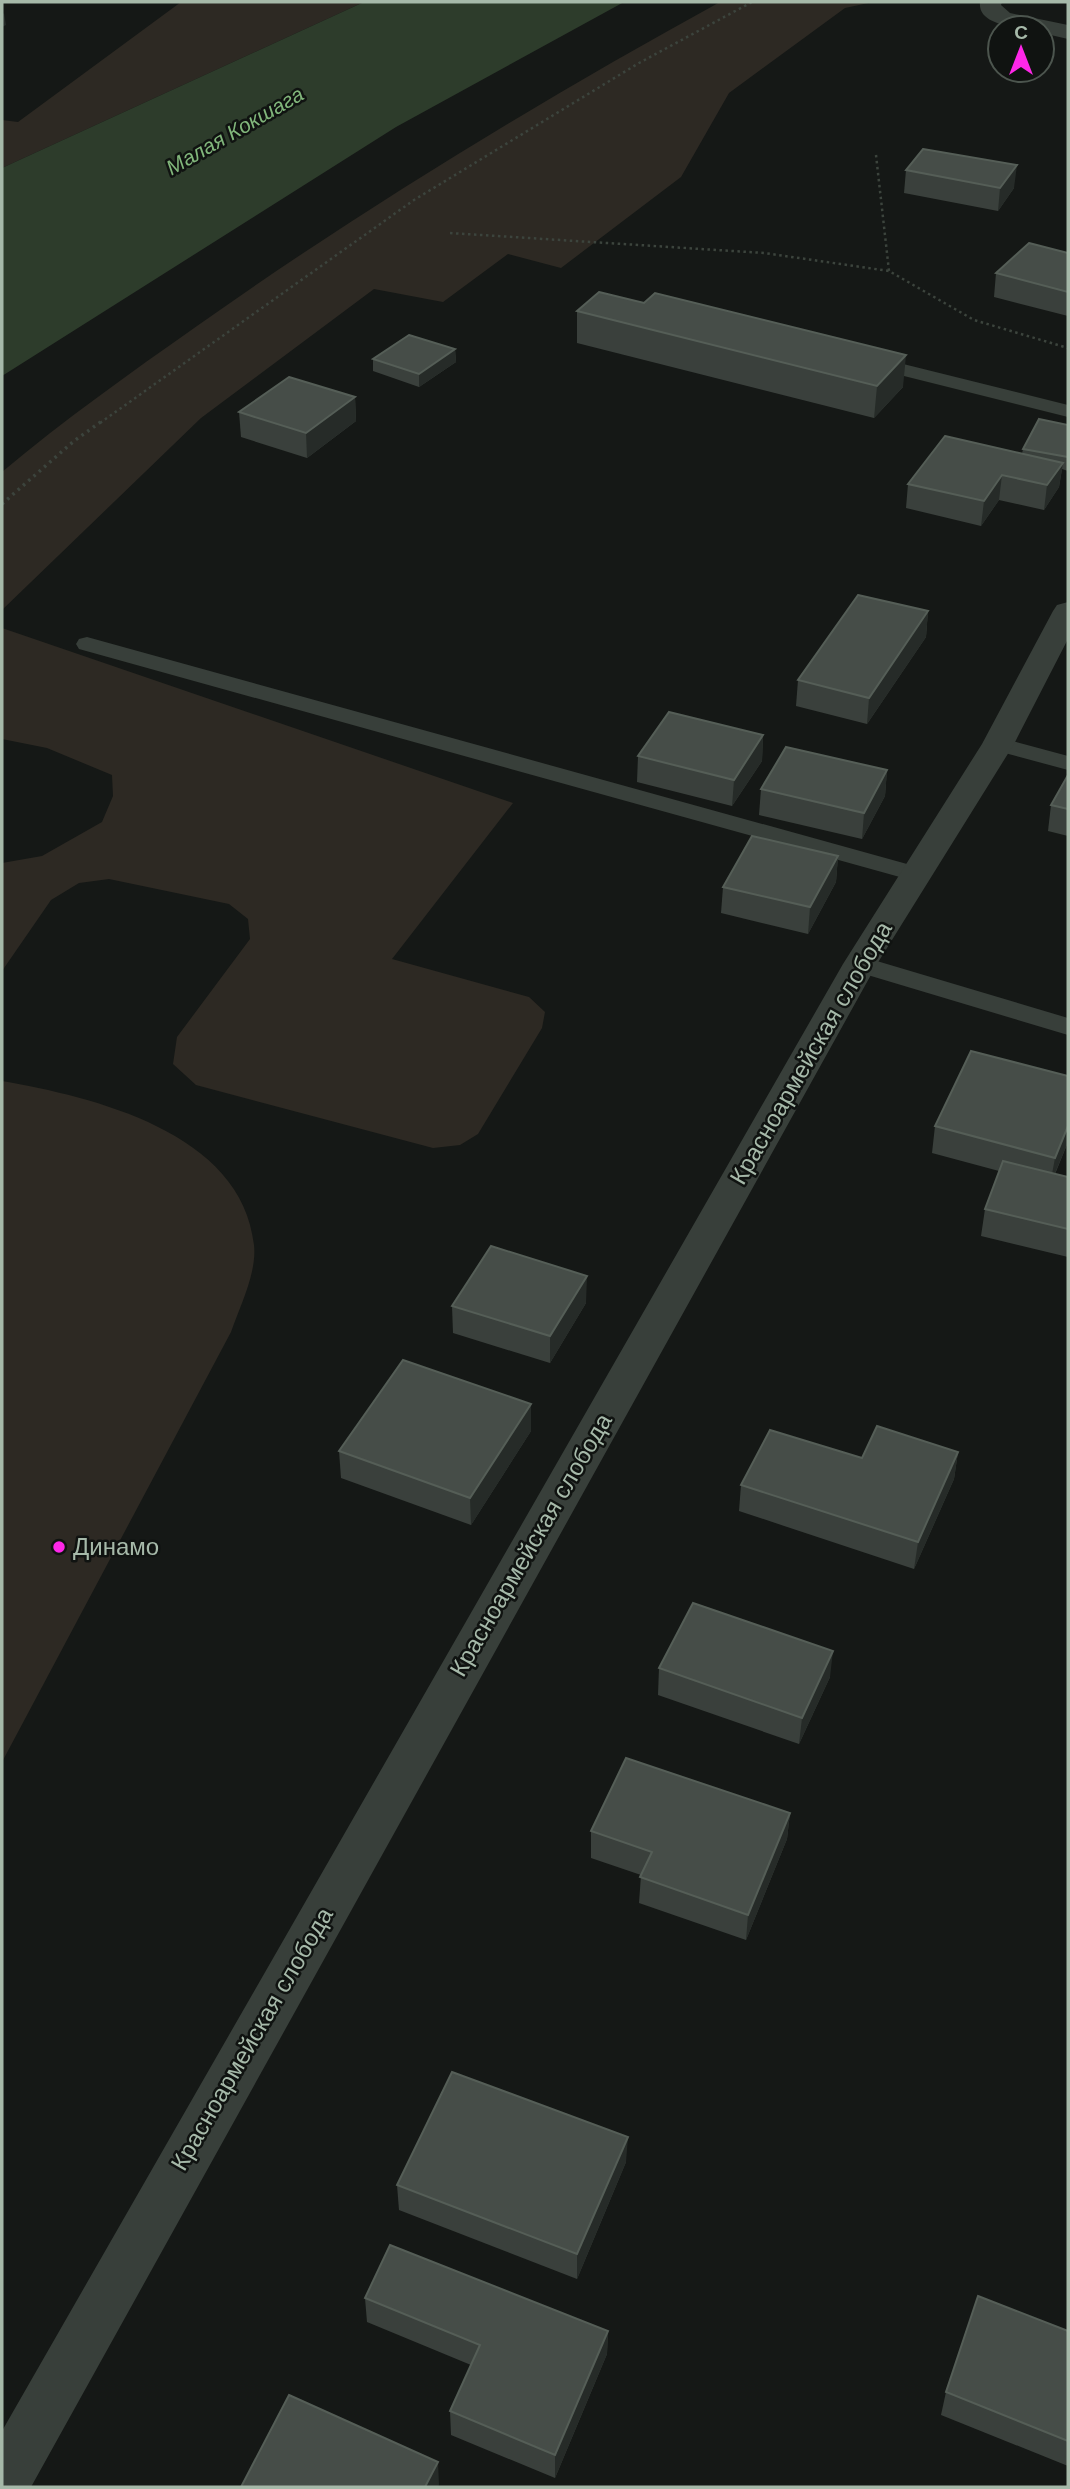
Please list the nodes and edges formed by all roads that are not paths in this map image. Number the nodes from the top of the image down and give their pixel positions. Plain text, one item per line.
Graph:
1 (990, 2) edge
2 (1068, 32) edge
3 (852, 358) edge
4 (1068, 411) edge
5 (1068, 611) edge
6 (87, 644) dead end
7 (998, 744) junction
8 (1068, 764) edge
9 (916, 874) junction
10 (860, 964) junction
11 (1068, 1027) edge
12 (2, 2484) edge

1 - 2 street
3 - 4 lane
5 - 7 street, Красноармейская слобода
6 - 9 lane
7 - 8 lane
7 - 9 street, Красноармейская слобода
9 - 10 street, Красноармейская слобода
10 - 11 lane
10 - 12 street, Красноармейская слобода

